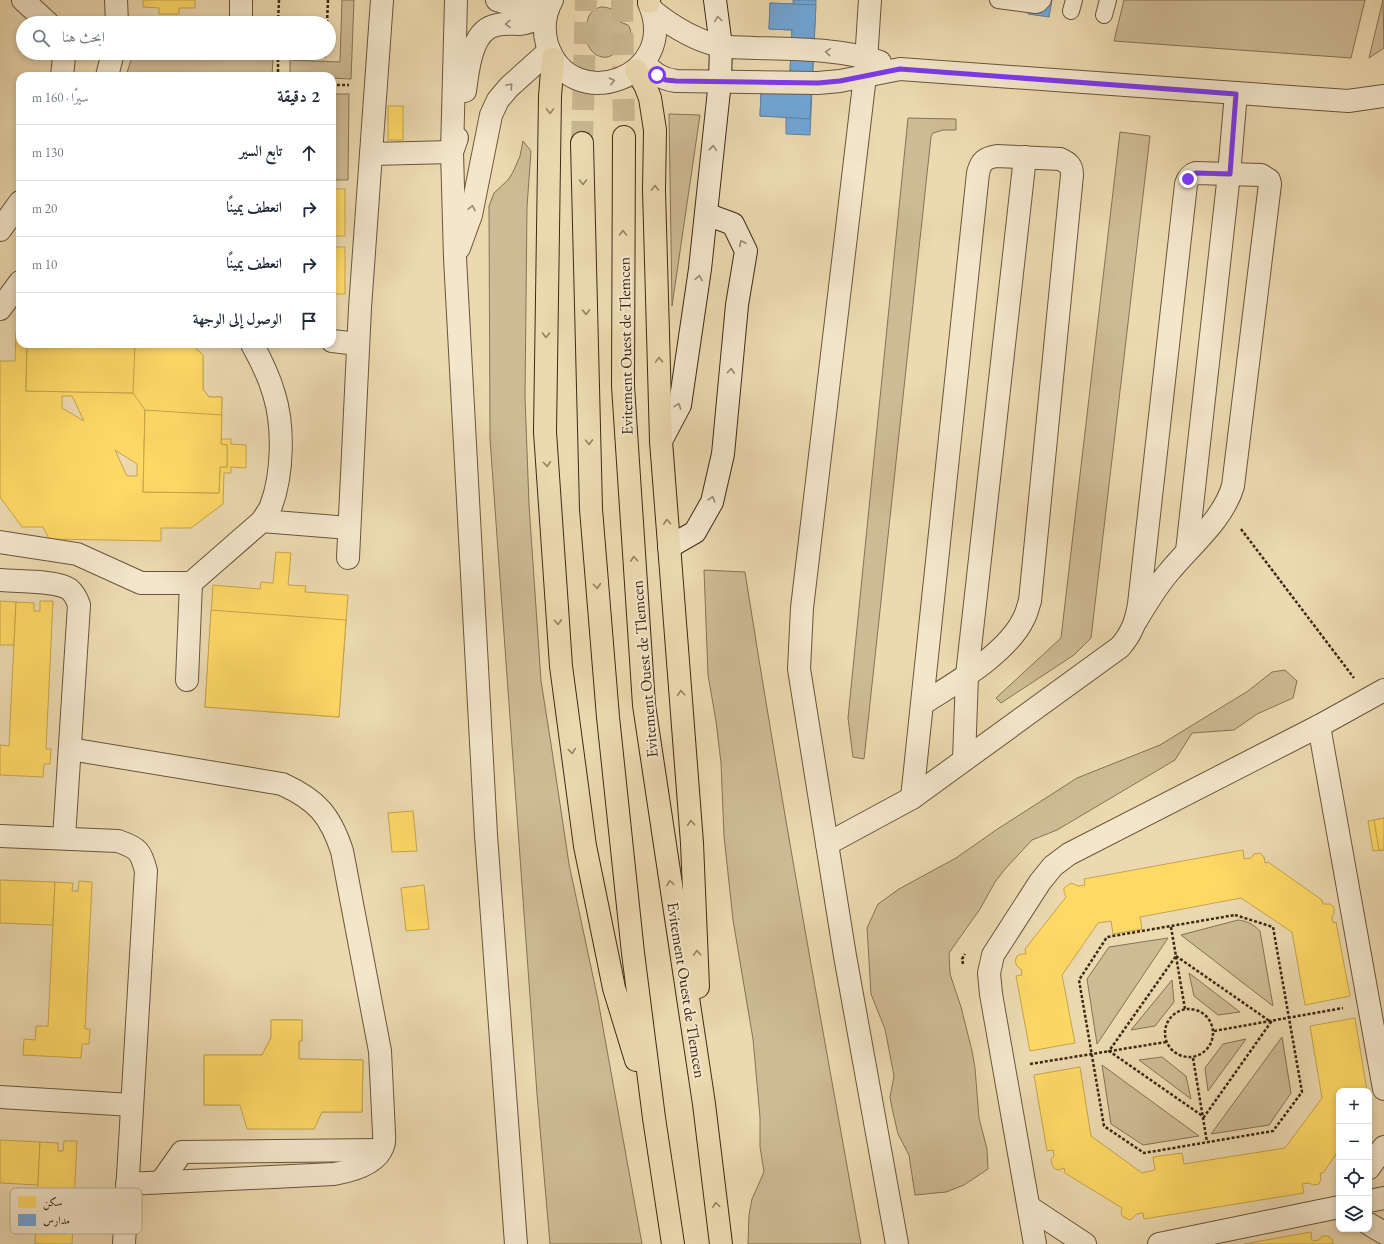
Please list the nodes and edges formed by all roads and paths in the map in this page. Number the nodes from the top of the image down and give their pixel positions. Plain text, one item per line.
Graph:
1 (23, 0) edge
2 (116, 0) edge
3 (241, 0) edge
4 (279, 0) edge
5 (328, 0) edge
6 (382, 0) edge
7 (456, 0) edge
8 (497, 0) edge
9 (715, 0) edge
10 (870, 0) edge
11 (998, 0) edge
12 (1042, 0) edge
13 (650, 3) edge
14 (549, 5) edge
15 (40, 16) edge
16 (117, 16) edge
17 (241, 16) edge
18 (278, 16) edge
19 (327, 16) edge
20 (721, 46) junction
21 (551, 55) junction
22 (64, 60) edge
23 (111, 60) edge
24 (278, 60) edge
25 (866, 66) junction
26 (639, 67) junction
27 (62, 72) edge
28 (108, 72) edge
29 (278, 72) edge
30 (720, 81) junction
31 (1236, 94) junction
32 (1384, 96) edge
33 (624, 137) tunnel mouth
34 (582, 143) tunnel mouth
35 (452, 152) junction
36 (371, 154) junction
37 (1025, 157) junction
38 (1230, 174) junction
39 (16, 208) edge
40 (706, 214) junction
41 (0, 230) edge
42 (455, 258) junction
43 (16, 287) edge
44 (0, 309) edge
45 (336, 341) edge
46 (358, 344) junction
47 (254, 348) edge
48 (661, 441) junction
49 (1225, 507) junction
50 (262, 521) junction
51 (349, 528) junction
52 (0, 542) edge
53 (669, 547) junction
54 (1187, 551) junction
55 (348, 558) dead end
56 (0, 580) edge
57 (191, 583) junction
58 (1136, 621) junction
59 (967, 675) junction
60 (1360, 675) dead end
61 (1354, 678) junction
62 (187, 680) dead end
63 (1347, 682) dead end
64 (1384, 690) edge
65 (922, 704) junction
66 (1319, 726) junction
67 (70, 749) junction
68 (964, 760) junction
69 (912, 798) junction
70 (0, 836) edge
71 (64, 838) junction
72 (827, 844) junction
73 (1171, 927) junction
74 (966, 952) dead end
75 (1176, 956) junction
76 (964, 966) dead end
77 (1368, 1004) junction
78 (1185, 1009) junction
79 (1289, 1018) junction
80 (1271, 1022) junction
81 (1214, 1031) junction
82 (1166, 1042) junction
83 (1109, 1051) junction
84 (1091, 1054) junction
85 (1193, 1058) junction
86 (1004, 1069) junction
87 (1384, 1089) edge
88 (0, 1097) edge
89 (704, 1104) junction
90 (132, 1105) junction
91 (1204, 1117) junction
92 (654, 1118) junction
93 (1207, 1142) junction
94 (1384, 1147) edge
95 (380, 1150) junction
96 (1372, 1164) edge
97 (161, 1182) junction
98 (127, 1184) junction
99 (127, 1188) edge
100 (1384, 1198) edge
101 (1372, 1200) edge
102 (1029, 1207) junction
103 (1336, 1208) edge
104 (1372, 1226) edge
105 (1384, 1233) edge
106 (124, 1234) edge
107 (124, 1244) edge
108 (516, 1244) edge
109 (673, 1244) edge
110 (721, 1244) edge
111 (897, 1244) edge
112 (1035, 1244) edge
113 (1086, 1244) edge
114 (1159, 1244) edge

1 - 15 street
2 - 16 street
3 - 17 street
4 - 18 path
5 - 19 path
6 - 36 street
7 - 35 street
8 - 14 street
20 -> 9 street
10 - 25 street
11 - 12 lane
13 - 20 street
13 - 26 street
14 - 21 street
14 -> 35 street
25 -> 20 street
20 - 30 street
21 -> 26 street
42 -> 21 street
21 -> 92 highway
22 - 27 street
23 - 28 street
24 - 29 path
25 - 30 street
25 - 31 street
25 - 72 street
26 - 30 street
48 -> 26 highway
40 -> 30 street
31 - 32 street
31 - 38 street
89 -> 33 highway, Evitement Ouest de Tlemcen
34 -> 92 highway
35 - 36 street
35 - 42 street
36 - 46 street
37 - 59 street
37 - 59 street
37 - 65 street
38 - 49 street
38 - 54 street
38 - 58 street
39 - 41 street
48 -> 40 street
53 -> 40 street
42 - 108 street
43 - 44 street
45 - 46 street
46 - 51 street
47 - 50 street
53 -> 48 highway
49 - 54 street
49 - 61 path
50 - 51 street
50 - 57 street
51 - 55 street
52 - 57 street
89 -> 53 highway
54 - 58 street
56 - 67 street
57 - 62 street
58 - 68 street
59 - 65 street
59 - 68 street
60 - 61 path
61 - 63 path
64 - 66 street
65 - 69 street
66 - 77 street
66 - 86 street
67 - 71 street
67 - 95 street
68 - 69 street
69 - 72 street
70 - 71 street
71 - 90 street
72 - 111 street
73 - 75 path
73 - 79 path
73 - 84 path
74 - 76 path
75 - 78 path
75 - 80 path
75 - 83 path
77 - 79 path
77 - 87 street
78 - 81 path
78 - 82 path
79 - 80 path
79 - 93 path
80 - 81 path
80 - 91 path
81 - 85 path
82 - 83 path
82 - 85 path
83 - 84 path
83 - 91 path
84 - 86 path
84 - 93 path
85 - 91 path
86 - 102 street
88 - 90 street
110 -> 89 highway, Evitement Ouest de Tlemcen
90 - 98 street
91 - 93 path
92 - 109 highway
94 - 96 street
95 - 97 street
95 - 97 street
97 - 98 street
98 - 99 street
100 - 101 street
102 - 112 street
102 - 113 street
103 - 114 street
104 - 105 street
106 - 107 street

